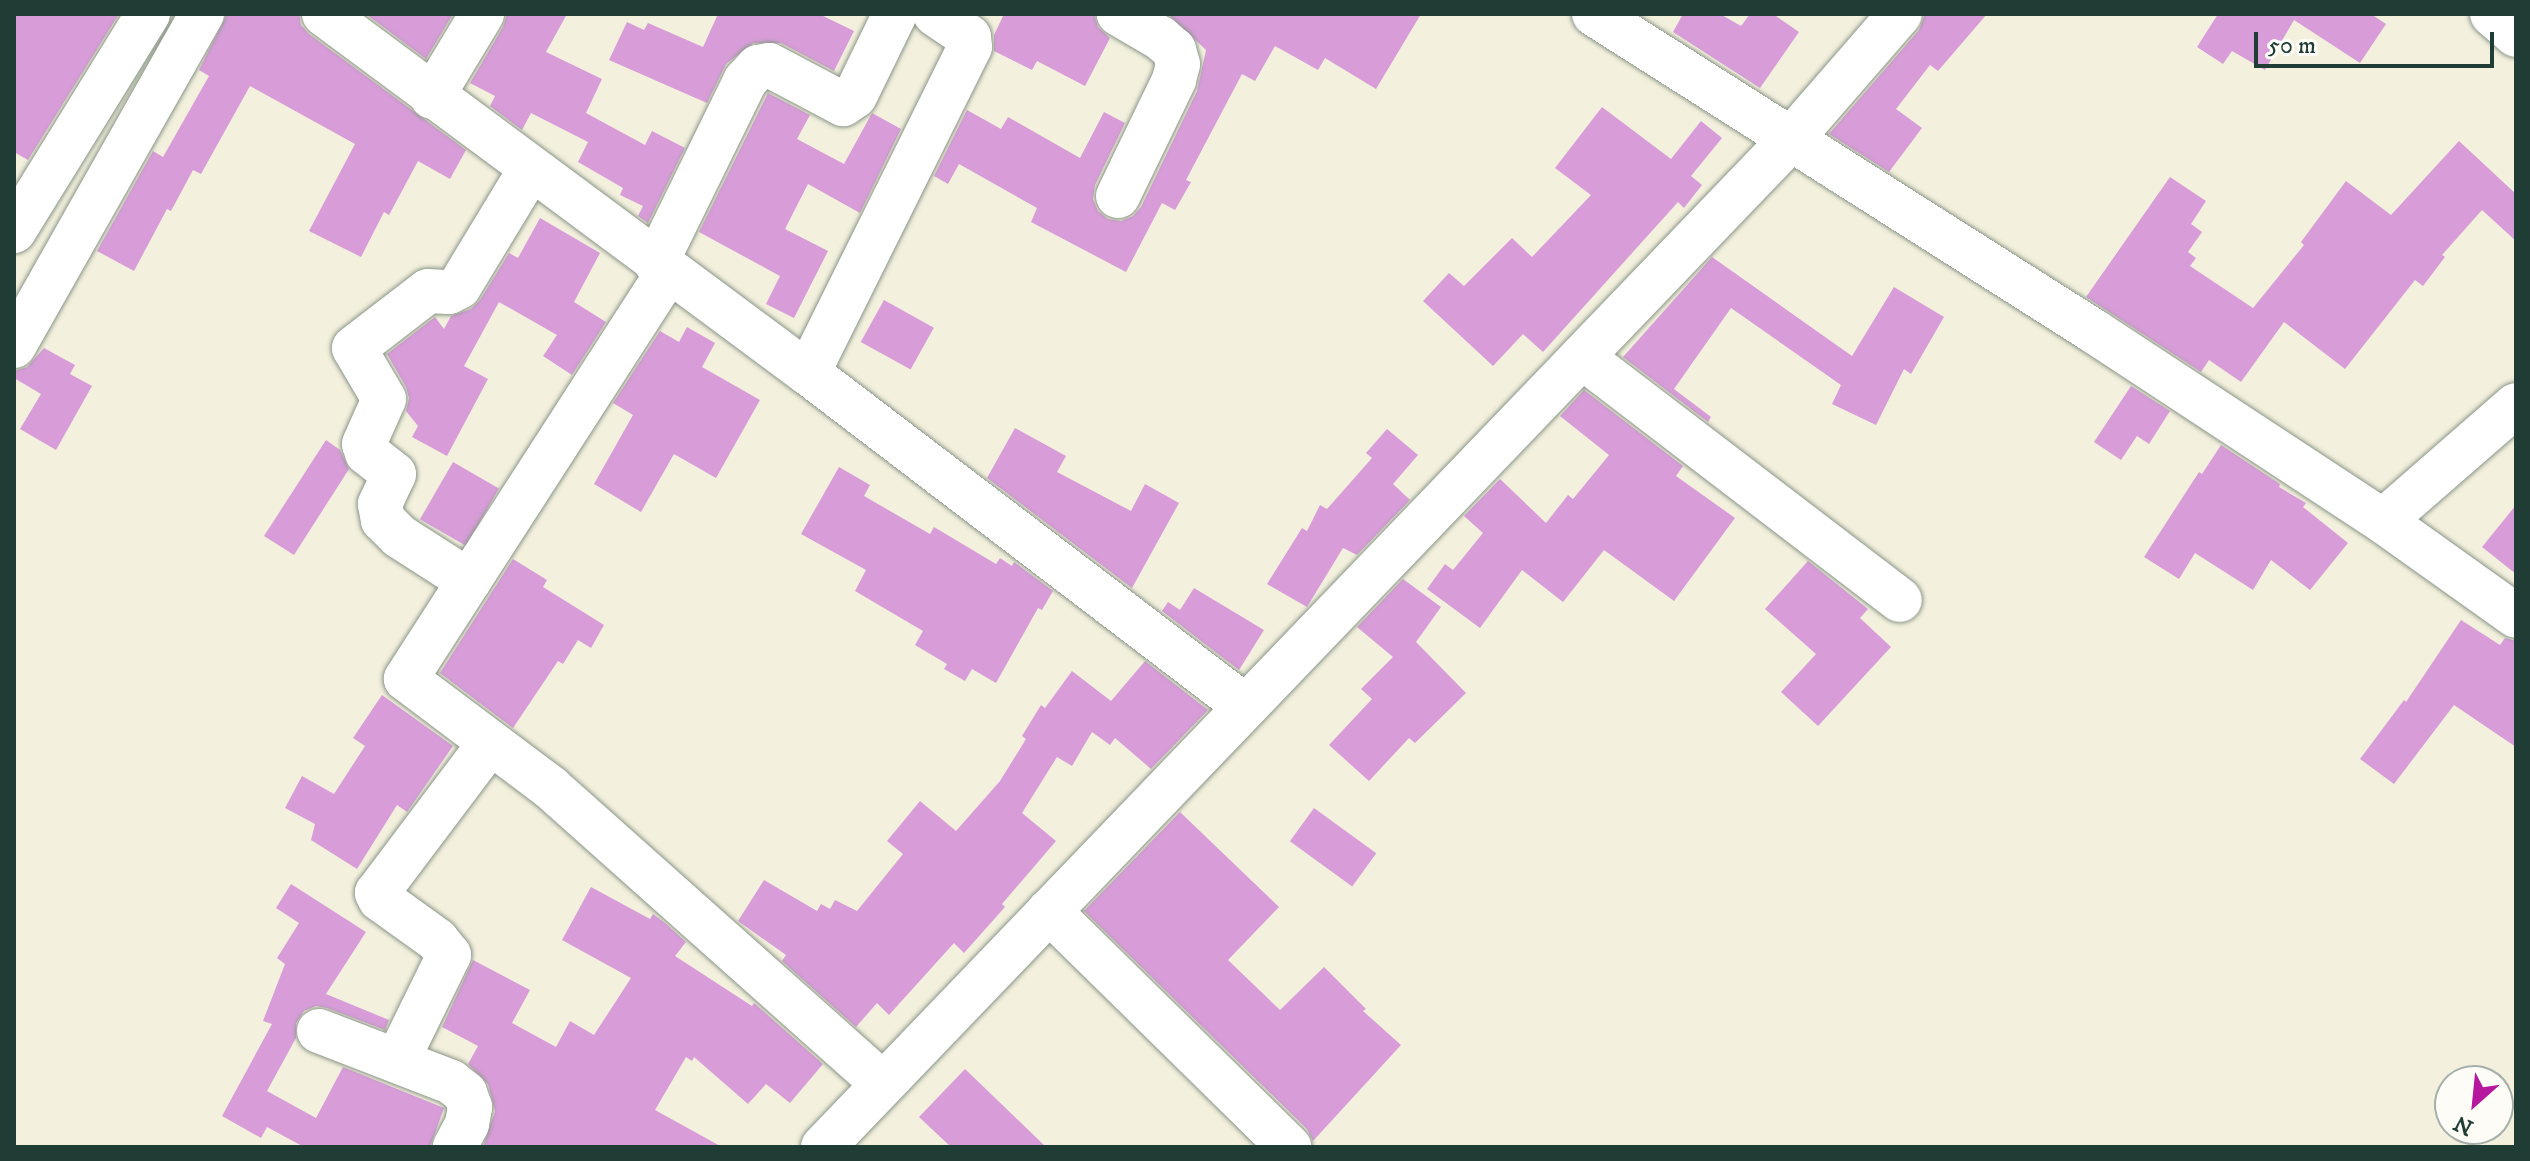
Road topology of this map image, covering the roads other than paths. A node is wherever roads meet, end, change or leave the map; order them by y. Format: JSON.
{"nodes":[{"id":1,"x":148,"y":14,"type":"edge"},
{"id":2,"x":202,"y":14,"type":"edge"},
{"id":3,"x":324,"y":14,"type":"edge"},
{"id":4,"x":482,"y":14,"type":"edge"},
{"id":5,"x":895,"y":14,"type":"edge"},
{"id":6,"x":935,"y":14,"type":"edge"},
{"id":7,"x":1119,"y":14,"type":"edge"},
{"id":8,"x":1594,"y":14,"type":"edge"},
{"id":9,"x":1900,"y":14,"type":"edge"},
{"id":10,"x":2492,"y":14,"type":"edge"},
{"id":11,"x":2516,"y":35,"type":"edge"},
{"id":12,"x":432,"y":97,"type":"junction"},
{"id":13,"x":1793,"y":137,"type":"junction"},
{"id":14,"x":531,"y":168,"type":"junction"},
{"id":15,"x":1118,"y":196,"type":"dead end"},
{"id":16,"x":14,"y":231,"type":"edge"},
{"id":17,"x":662,"y":267,"type":"junction"},
{"id":18,"x":14,"y":346,"type":"edge"},
{"id":19,"x":1582,"y":357,"type":"junction"},
{"id":20,"x":808,"y":373,"type":"junction"},
{"id":21,"x":2516,"y":405,"type":"edge"},
{"id":22,"x":2383,"y":521,"type":"junction"},
{"id":23,"x":469,"y":581,"type":"junction"},
{"id":24,"x":1900,"y":600,"type":"dead end"},
{"id":25,"x":2516,"y":616,"type":"edge"},
{"id":26,"x":1245,"y":706,"type":"junction"},
{"id":27,"x":490,"y":743,"type":"junction"},
{"id":28,"x":1049,"y":911,"type":"junction"},
{"id":29,"x":319,"y":1031,"type":"dead end"},
{"id":30,"x":398,"y":1059,"type":"junction"},
{"id":31,"x":882,"y":1083,"type":"junction"},
{"id":32,"x":455,"y":1147,"type":"edge"},
{"id":33,"x":823,"y":1147,"type":"edge"},
{"id":34,"x":1289,"y":1147,"type":"edge"}],
"edges":[{"from":1,"to":16,"type":"street"},
{"from":2,"to":18,"type":"street"},
{"from":3,"to":12,"type":"street"},
{"from":4,"to":12,"type":"street"},
{"from":5,"to":17,"type":"street"},
{"from":6,"to":20,"type":"street"},
{"from":7,"to":15,"type":"street"},
{"from":8,"to":13,"type":"street"},
{"from":9,"to":13,"type":"street"},
{"from":10,"to":11,"type":"street"},
{"from":12,"to":14,"type":"street"},
{"from":13,"to":19,"type":"street"},
{"from":13,"to":22,"type":"street"},
{"from":14,"to":17,"type":"street"},
{"from":14,"to":23,"type":"street"},
{"from":17,"to":20,"type":"street"},
{"from":17,"to":23,"type":"street"},
{"from":19,"to":24,"type":"street"},
{"from":19,"to":26,"type":"street"},
{"from":20,"to":26,"type":"street"},
{"from":21,"to":22,"type":"street"},
{"from":22,"to":25,"type":"street"},
{"from":23,"to":27,"type":"street"},
{"from":26,"to":28,"type":"street"},
{"from":27,"to":30,"type":"street"},
{"from":27,"to":31,"type":"street"},
{"from":28,"to":31,"type":"street"},
{"from":28,"to":34,"type":"street"},
{"from":29,"to":30,"type":"street"},
{"from":30,"to":32,"type":"street"},
{"from":31,"to":33,"type":"street"}]}
